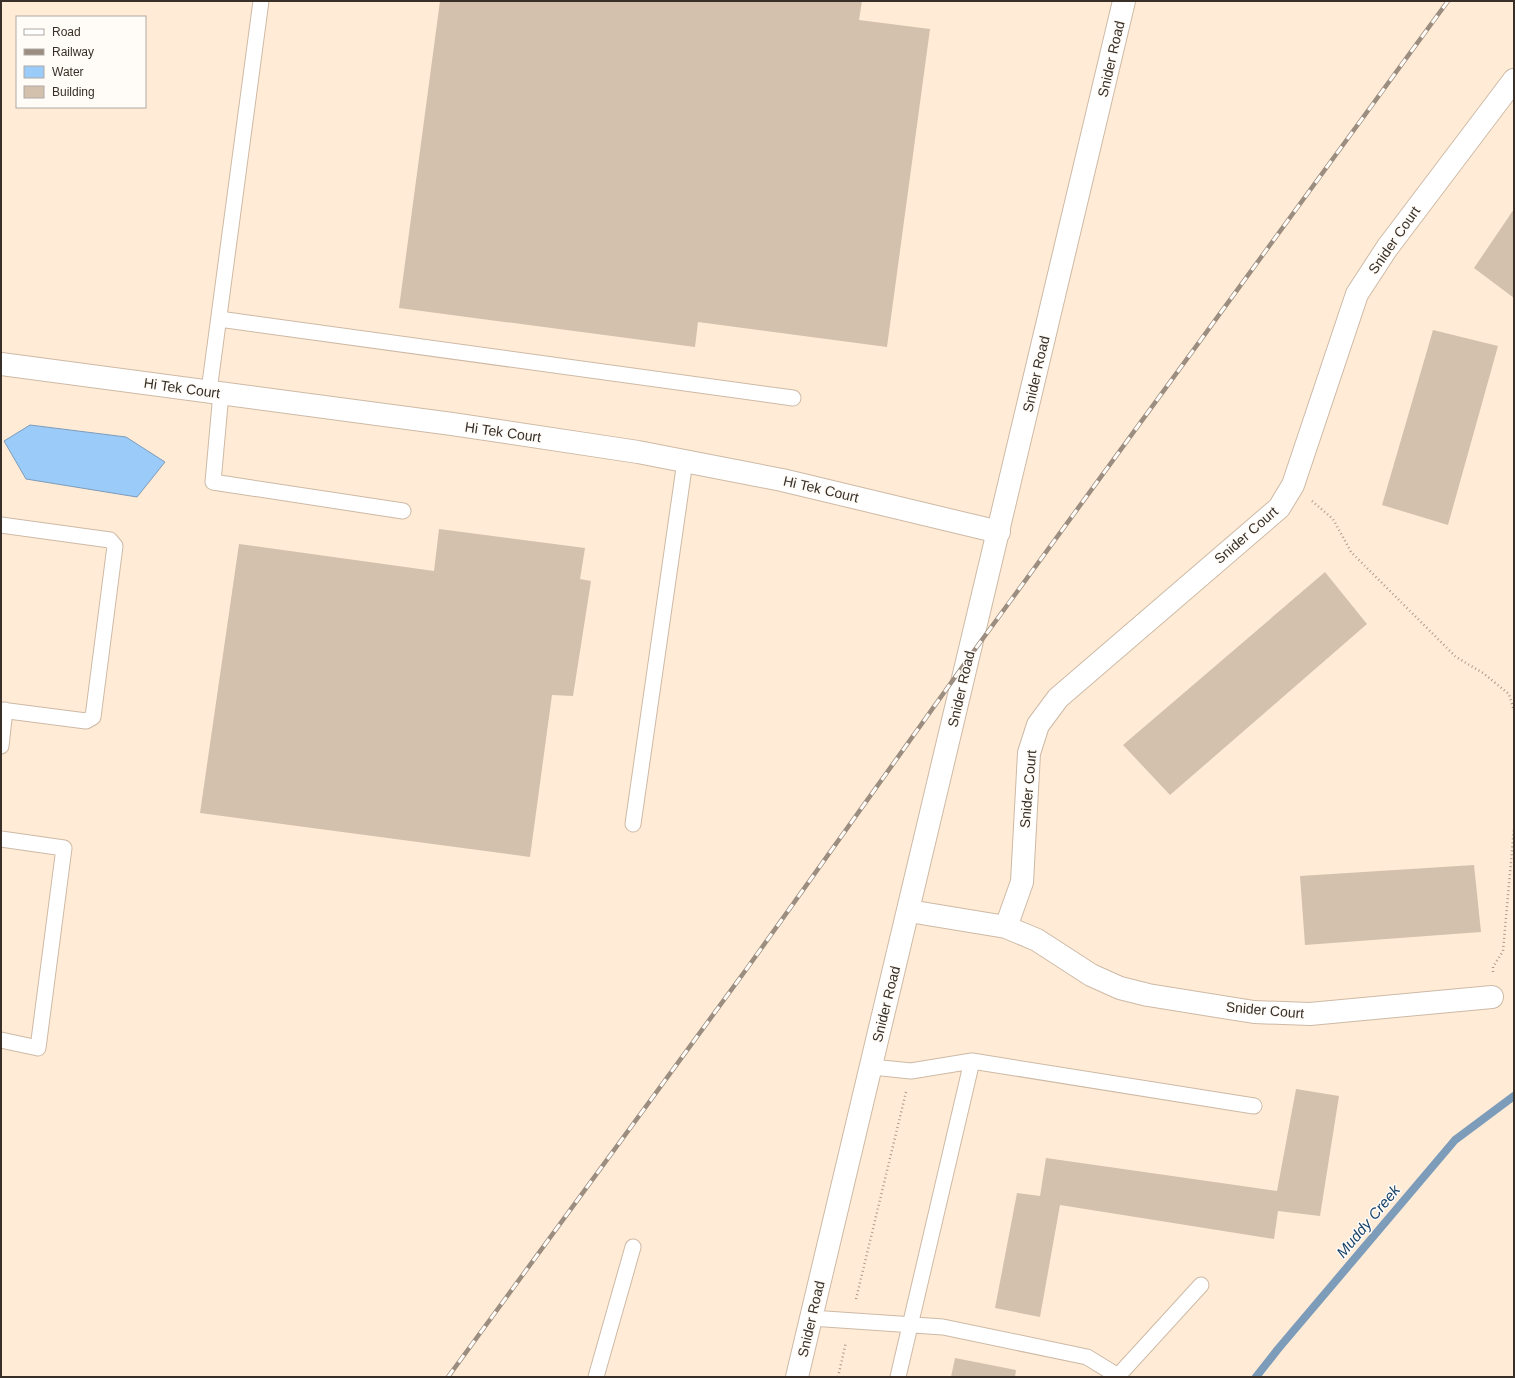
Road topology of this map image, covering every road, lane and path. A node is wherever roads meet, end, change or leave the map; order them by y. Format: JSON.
{"nodes":[{"id":1,"x":261,"y":1,"type":"edge"},
{"id":2,"x":1124,"y":1,"type":"edge"},
{"id":3,"x":1514,"y":80,"type":"edge"},
{"id":4,"x":219,"y":319,"type":"junction"},
{"id":5,"x":1,"y":364,"type":"edge"},
{"id":6,"x":215,"y":392,"type":"junction"},
{"id":7,"x":793,"y":398,"type":"dead end"},
{"id":8,"x":685,"y":461,"type":"junction"},
{"id":9,"x":1293,"y":486,"type":"junction"},
{"id":10,"x":403,"y":511,"type":"dead end"},
{"id":11,"x":1,"y":525,"type":"edge"},
{"id":12,"x":999,"y":532,"type":"junction"},
{"id":13,"x":3,"y":710,"type":"edge"},
{"id":14,"x":1514,"y":711,"type":"edge"},
{"id":15,"x":1,"y":746,"type":"edge"},
{"id":16,"x":633,"y":824,"type":"dead end"},
{"id":17,"x":1514,"y":828,"type":"edge"},
{"id":18,"x":1,"y":839,"type":"edge"},
{"id":19,"x":909,"y":911,"type":"junction"},
{"id":20,"x":1006,"y":927,"type":"junction"},
{"id":21,"x":1492,"y":997,"type":"joint"},
{"id":22,"x":1,"y":1040,"type":"edge"},
{"id":23,"x":972,"y":1061,"type":"junction"},
{"id":24,"x":872,"y":1066,"type":"junction"},
{"id":25,"x":911,"y":1071,"type":"junction"},
{"id":26,"x":1254,"y":1106,"type":"dead end"},
{"id":27,"x":632,"y":1247,"type":"dead end"},
{"id":28,"x":1201,"y":1285,"type":"dead end"},
{"id":29,"x":811,"y":1318,"type":"junction"},
{"id":30,"x":851,"y":1322,"type":"junction"},
{"id":31,"x":910,"y":1325,"type":"junction"},
{"id":32,"x":1118,"y":1376,"type":"edge"},
{"id":33,"x":596,"y":1377,"type":"edge"},
{"id":34,"x":797,"y":1377,"type":"edge"},
{"id":35,"x":838,"y":1377,"type":"edge"},
{"id":36,"x":898,"y":1377,"type":"edge"}],
"edges":[{"from":1,"to":4,"type":"lane"},
{"from":2,"to":12,"type":"street","name":"Snider Road"},
{"from":3,"to":9,"type":"street","name":"Snider Court"},
{"from":4,"to":6,"type":"lane"},
{"from":4,"to":7,"type":"lane"},
{"from":5,"to":6,"type":"street","name":"Hi Tek Court"},
{"from":6,"to":8,"type":"street","name":"Hi Tek Court"},
{"from":6,"to":10,"type":"lane"},
{"from":8,"to":12,"type":"street","name":"Hi Tek Court"},
{"from":8,"to":16,"type":"lane"},
{"from":9,"to":14,"type":"path"},
{"from":9,"to":20,"type":"street","name":"Snider Court"},
{"from":11,"to":13,"type":"lane"},
{"from":12,"to":19,"type":"street","name":"Snider Road"},
{"from":13,"to":15,"type":"lane"},
{"from":17,"to":21,"type":"path"},
{"from":18,"to":22,"type":"lane"},
{"from":19,"to":20,"type":"street","name":"Snider Court"},
{"from":19,"to":24,"type":"street","name":"Snider Road"},
{"from":20,"to":21,"type":"street","name":"Snider Court"},
{"from":23,"to":25,"type":"lane"},
{"from":23,"to":26,"type":"lane"},
{"from":23,"to":31,"type":"lane"},
{"from":24,"to":25,"type":"lane"},
{"from":24,"to":29,"type":"street","name":"Snider Road"},
{"from":25,"to":30,"type":"path"},
{"from":27,"to":33,"type":"lane"},
{"from":28,"to":32,"type":"lane"},
{"from":29,"to":30,"type":"lane"},
{"from":29,"to":34,"type":"street","name":"Snider Road"},
{"from":30,"to":31,"type":"lane"},
{"from":30,"to":35,"type":"path"},
{"from":31,"to":32,"type":"lane"},
{"from":31,"to":36,"type":"lane"}]}
